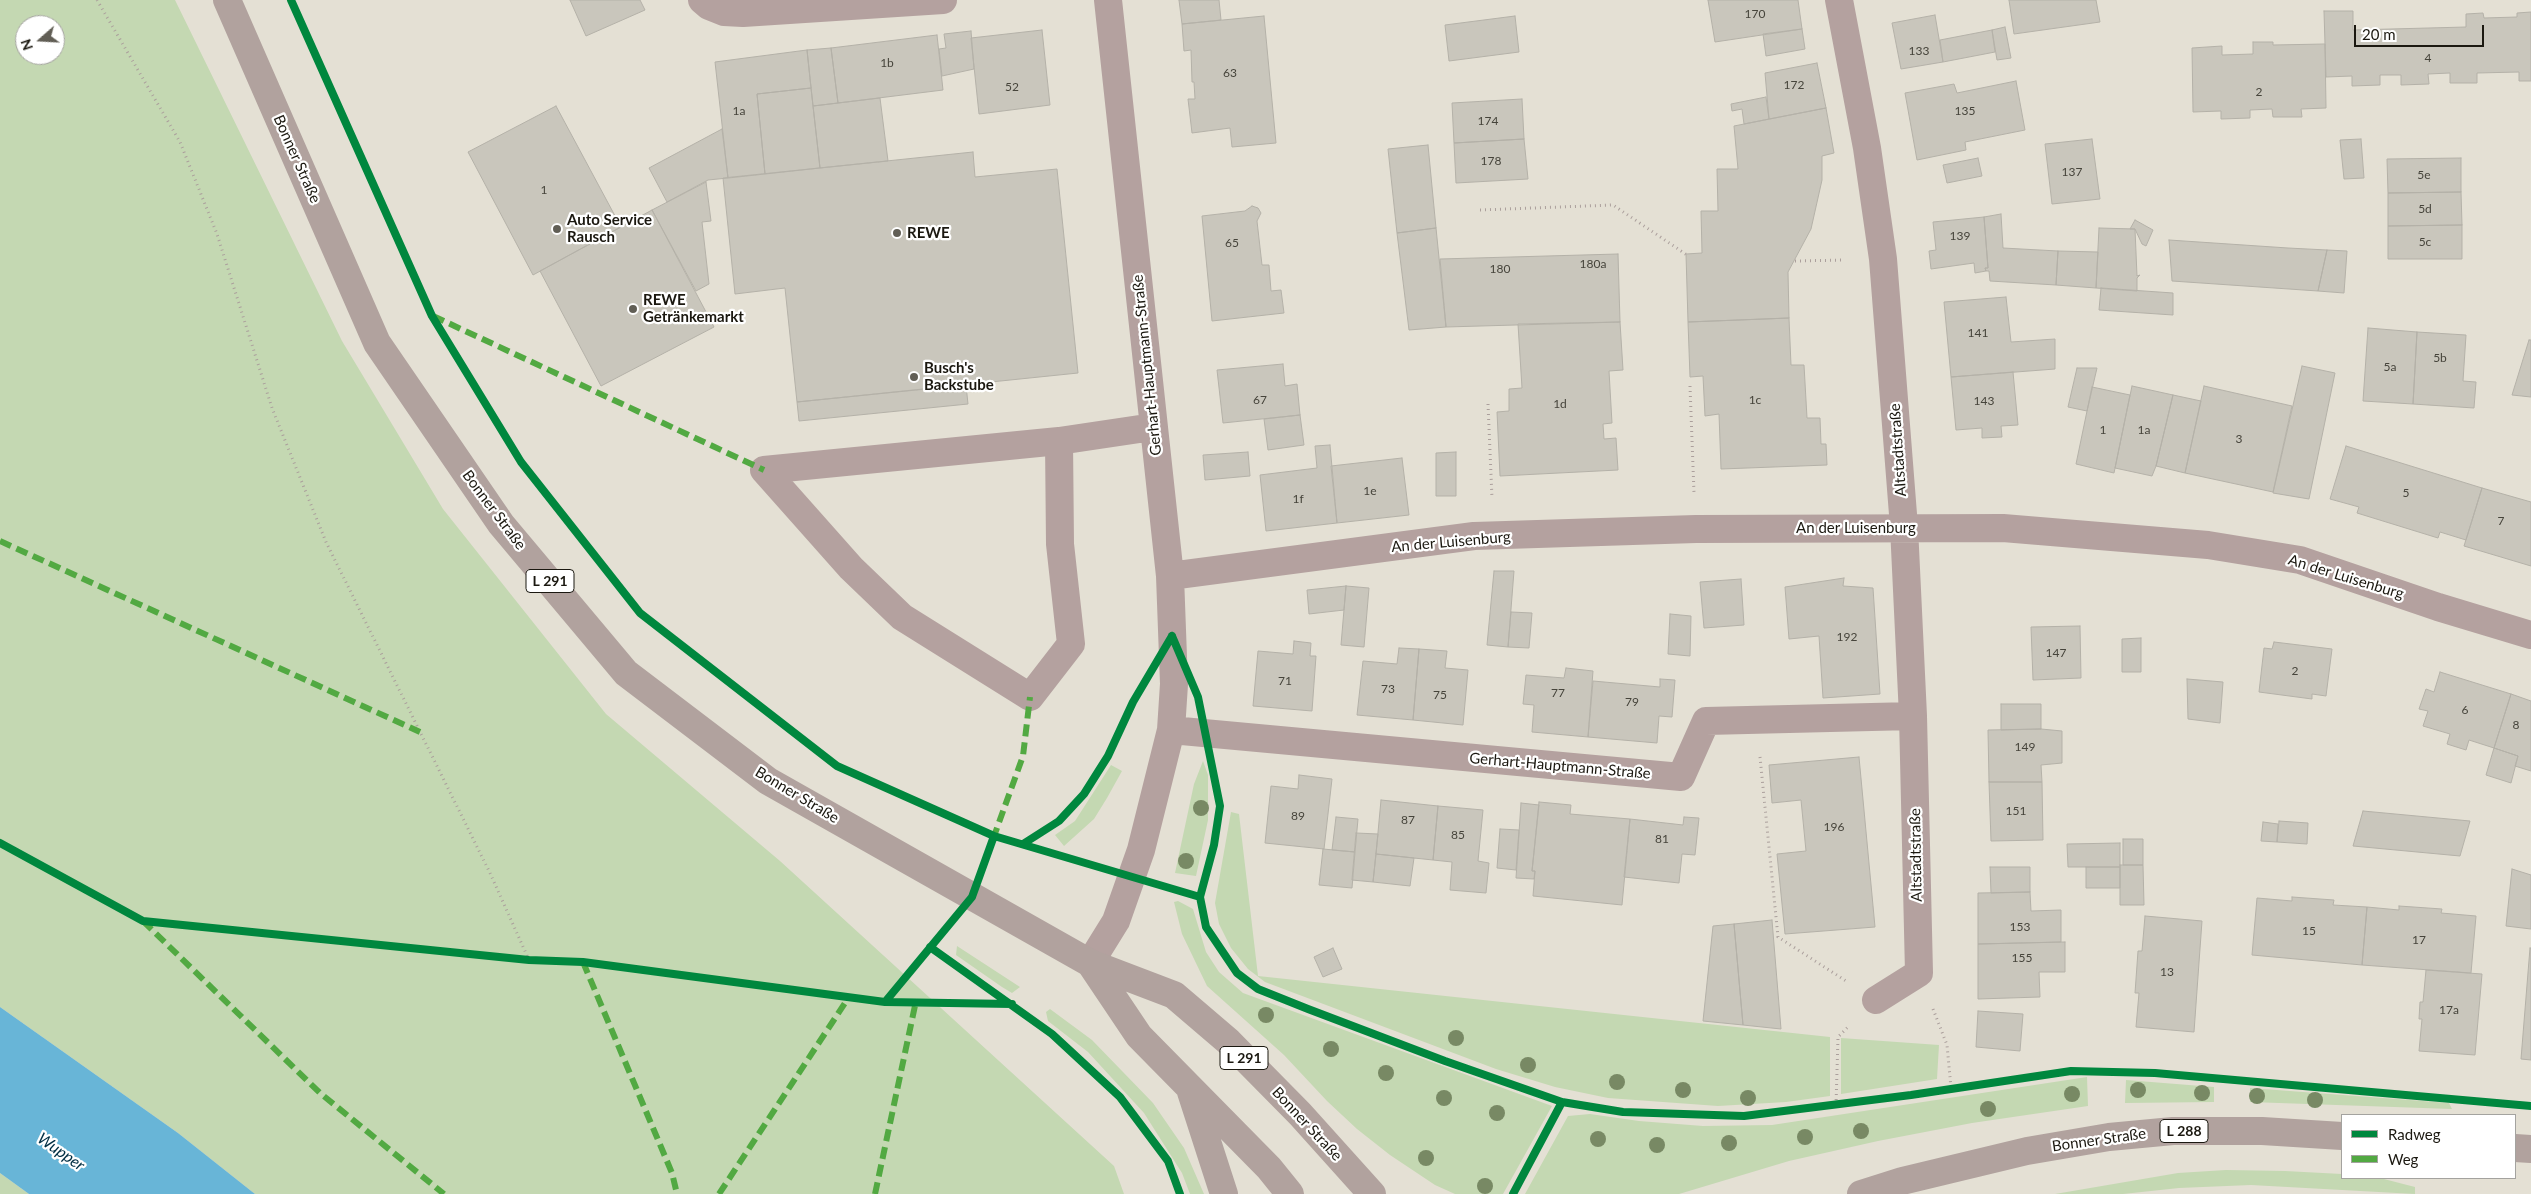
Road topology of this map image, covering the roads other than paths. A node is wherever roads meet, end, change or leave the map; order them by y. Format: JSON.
{"nodes":[{"id":1,"x":228,"y":0,"type":"edge"},
{"id":2,"x":702,"y":0,"type":"edge"},
{"id":3,"x":943,"y":0,"type":"edge"},
{"id":4,"x":1108,"y":0,"type":"edge"},
{"id":5,"x":1839,"y":0,"type":"edge"},
{"id":6,"x":1153,"y":428,"type":"junction"},
{"id":7,"x":1059,"y":441,"type":"junction"},
{"id":8,"x":1904,"y":528,"type":"junction"},
{"id":9,"x":1170,"y":576,"type":"junction"},
{"id":10,"x":2531,"y":634,"type":"edge"},
{"id":11,"x":1913,"y":716,"type":"junction"},
{"id":12,"x":1171,"y":730,"type":"junction"},
{"id":13,"x":1090,"y":963,"type":"junction"},
{"id":14,"x":1876,"y":1000,"type":"road end"},
{"id":15,"x":1189,"y":1086,"type":"junction"},
{"id":16,"x":2341,"y":1136,"type":"edge"},
{"id":17,"x":2516,"y":1148,"type":"edge"},
{"id":18,"x":2531,"y":1149,"type":"edge"},
{"id":19,"x":1902,"y":1188,"type":"edge"},
{"id":20,"x":1373,"y":1193,"type":"edge"},
{"id":21,"x":1224,"y":1194,"type":"edge"},
{"id":22,"x":1290,"y":1194,"type":"edge"},
{"id":23,"x":1861,"y":1194,"type":"edge"}],
"edges":[{"from":1,"to":13,"type":"main road","name":"Bonner Straße","number":"L 291"},
{"from":2,"to":3,"type":"street"},
{"from":4,"to":6,"type":"street","name":"Gerhart-Hauptmann-Straße"},
{"from":5,"to":8,"type":"street","name":"Altstadtstraße"},
{"from":6,"to":7,"type":"street"},
{"from":6,"to":9,"type":"street","name":"Gerhart-Hauptmann-Straße"},
{"from":7,"to":7,"type":"street"},
{"from":8,"to":9,"type":"street","name":"An der Luisenburg"},
{"from":8,"to":10,"type":"street","name":"An der Luisenburg"},
{"from":8,"to":11,"type":"street","name":"Altstadtstraße"},
{"from":9,"to":12,"type":"street","name":"Gerhart-Hauptmann-Straße"},
{"from":11,"to":12,"type":"street","name":"Gerhart-Hauptmann-Straße"},
{"from":11,"to":14,"type":"street","name":"Altstadtstraße"},
{"from":12,"to":13,"type":"street","name":"Gerhart-Hauptmann-Straße"},
{"from":13,"to":15,"type":"main road","name":"Bonner Straße","number":"L 291"},
{"from":13,"to":20,"type":"main road","name":"Bonner Straße","number":"L 291"},
{"from":15,"to":21,"type":"main road"},
{"from":15,"to":22,"type":"main road","name":"Bonner Straße","number":"L 291"},
{"from":16,"to":19,"type":"main road","name":"Bonner Straße","number":"L 288"},
{"from":17,"to":18,"type":"main road"},
{"from":19,"to":23,"type":"main road","name":"Bonner Straße","number":"L 288"}]}
